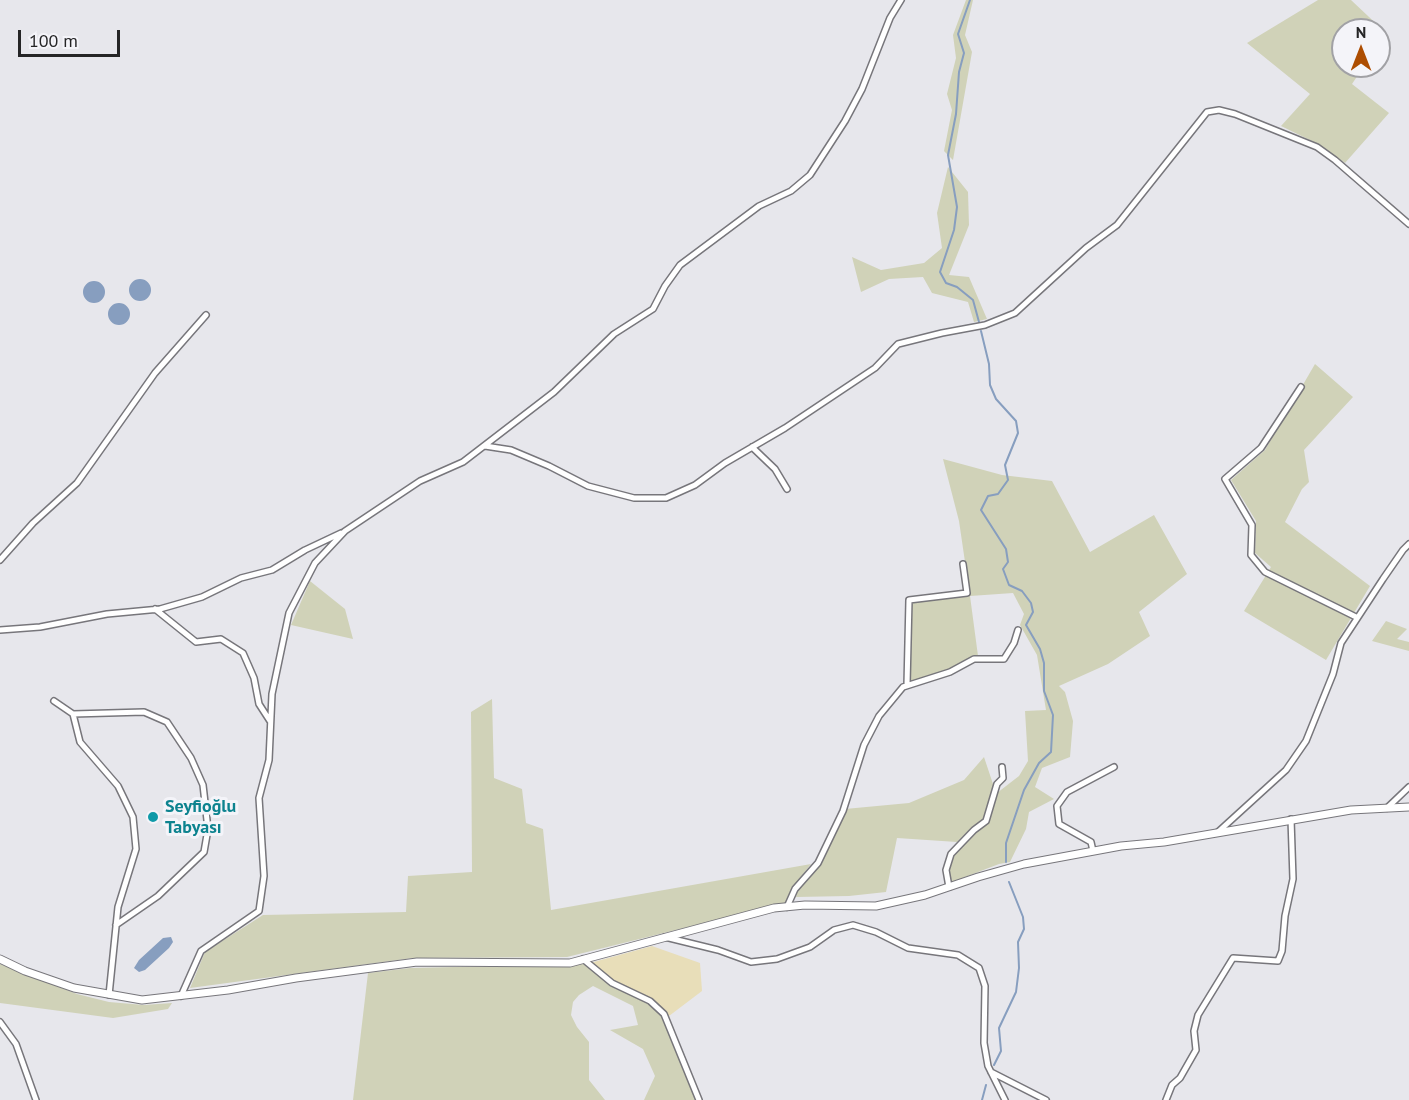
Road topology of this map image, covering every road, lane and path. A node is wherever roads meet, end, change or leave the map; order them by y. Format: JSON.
{"nodes":[{"id":1,"x":901,"y":0,"type":"edge"},
{"id":2,"x":1409,"y":224,"type":"edge"},
{"id":3,"x":206,"y":315,"type":"dead end"},
{"id":4,"x":1301,"y":387,"type":"dead end"},
{"id":5,"x":485,"y":446,"type":"junction"},
{"id":6,"x":752,"y":447,"type":"junction"},
{"id":7,"x":787,"y":489,"type":"dead end"},
{"id":8,"x":345,"y":531,"type":"junction"},
{"id":9,"x":1409,"y":544,"type":"edge"},
{"id":10,"x":0,"y":560,"type":"edge"},
{"id":11,"x":963,"y":564,"type":"dead end"},
{"id":12,"x":155,"y":609,"type":"junction"},
{"id":13,"x":1356,"y":618,"type":"junction"},
{"id":14,"x":0,"y":630,"type":"edge"},
{"id":15,"x":1018,"y":630,"type":"dead end"},
{"id":16,"x":907,"y":686,"type":"junction"},
{"id":17,"x":54,"y":700,"type":"dead end"},
{"id":18,"x":73,"y":714,"type":"junction"},
{"id":19,"x":270,"y":721,"type":"junction"},
{"id":20,"x":1002,"y":767,"type":"dead end"},
{"id":21,"x":1114,"y":767,"type":"dead end"},
{"id":22,"x":1409,"y":787,"type":"edge"},
{"id":23,"x":1409,"y":807,"type":"edge"},
{"id":24,"x":1387,"y":808,"type":"junction"},
{"id":25,"x":1291,"y":819,"type":"junction"},
{"id":26,"x":1218,"y":832,"type":"junction"},
{"id":27,"x":1093,"y":851,"type":"junction"},
{"id":28,"x":949,"y":887,"type":"junction"},
{"id":29,"x":787,"y":906,"type":"junction"},
{"id":30,"x":116,"y":925,"type":"junction"},
{"id":31,"x":663,"y":937,"type":"junction"},
{"id":32,"x":0,"y":959,"type":"edge"},
{"id":33,"x":583,"y":959,"type":"junction"},
{"id":34,"x":109,"y":995,"type":"junction"},
{"id":35,"x":181,"y":996,"type":"junction"},
{"id":36,"x":0,"y":1022,"type":"edge"},
{"id":37,"x":991,"y":1072,"type":"junction"},
{"id":38,"x":36,"y":1100,"type":"edge"},
{"id":39,"x":699,"y":1100,"type":"edge"},
{"id":40,"x":1005,"y":1100,"type":"edge"},
{"id":41,"x":1046,"y":1100,"type":"edge"},
{"id":42,"x":1166,"y":1100,"type":"edge"}],
"edges":[{"from":1,"to":5,"type":"street"},
{"from":2,"to":6,"type":"street"},
{"from":3,"to":10,"type":"street"},
{"from":4,"to":13,"type":"street"},
{"from":5,"to":6,"type":"street"},
{"from":5,"to":8,"type":"street"},
{"from":6,"to":7,"type":"street"},
{"from":8,"to":12,"type":"street"},
{"from":8,"to":19,"type":"street"},
{"from":9,"to":13,"type":"street"},
{"from":11,"to":16,"type":"street"},
{"from":12,"to":14,"type":"street"},
{"from":12,"to":19,"type":"street"},
{"from":13,"to":26,"type":"street"},
{"from":15,"to":16,"type":"street"},
{"from":16,"to":29,"type":"street"},
{"from":17,"to":18,"type":"street"},
{"from":18,"to":30,"type":"street"},
{"from":18,"to":30,"type":"street"},
{"from":19,"to":35,"type":"street"},
{"from":20,"to":28,"type":"street"},
{"from":21,"to":27,"type":"street"},
{"from":22,"to":24,"type":"street"},
{"from":23,"to":24,"type":"street"},
{"from":24,"to":25,"type":"street"},
{"from":25,"to":26,"type":"street"},
{"from":25,"to":42,"type":"street"},
{"from":26,"to":27,"type":"street"},
{"from":27,"to":28,"type":"street"},
{"from":28,"to":29,"type":"street"},
{"from":29,"to":31,"type":"street"},
{"from":30,"to":34,"type":"street"},
{"from":31,"to":33,"type":"street"},
{"from":31,"to":37,"type":"street"},
{"from":32,"to":34,"type":"street"},
{"from":33,"to":35,"type":"street"},
{"from":33,"to":39,"type":"street"},
{"from":34,"to":35,"type":"street"},
{"from":36,"to":38,"type":"street"},
{"from":37,"to":40,"type":"street"},
{"from":37,"to":41,"type":"street"}]}
